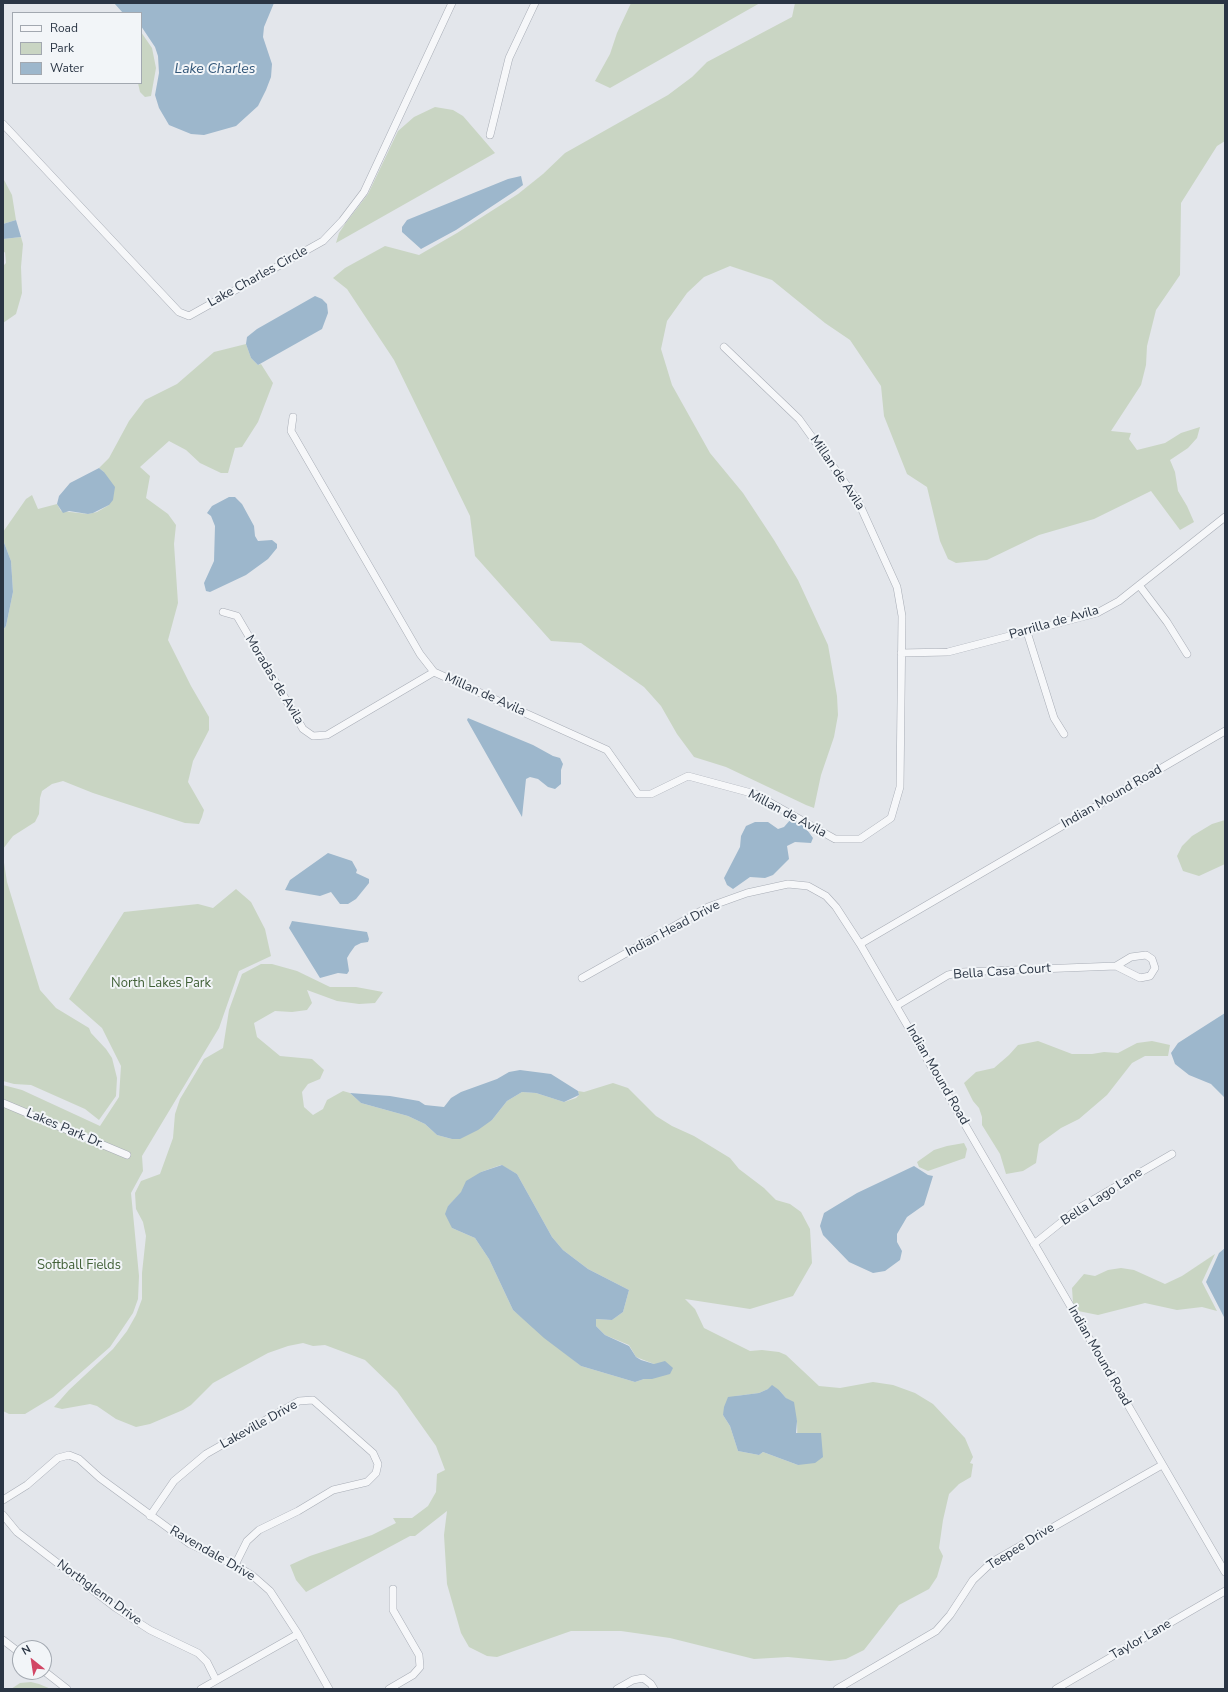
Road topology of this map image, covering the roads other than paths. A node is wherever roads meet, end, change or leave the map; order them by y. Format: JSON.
{"nodes":[{"id":1,"x":452,"y":3,"type":"edge"},
{"id":2,"x":535,"y":3,"type":"edge"},
{"id":3,"x":3,"y":124,"type":"edge"},
{"id":4,"x":490,"y":135,"type":"dead end"},
{"id":5,"x":724,"y":347,"type":"dead end"},
{"id":6,"x":293,"y":417,"type":"dead end"},
{"id":7,"x":1225,"y":517,"type":"edge"},
{"id":8,"x":1139,"y":585,"type":"junction"},
{"id":9,"x":223,"y":612,"type":"dead end"},
{"id":10,"x":1027,"y":632,"type":"junction"},
{"id":11,"x":901,"y":653,"type":"junction"},
{"id":12,"x":1187,"y":654,"type":"dead end"},
{"id":13,"x":434,"y":672,"type":"junction"},
{"id":14,"x":1225,"y":731,"type":"edge"},
{"id":15,"x":1064,"y":734,"type":"dead end"},
{"id":16,"x":860,"y":944,"type":"junction"},
{"id":17,"x":1116,"y":966,"type":"junction"},
{"id":18,"x":582,"y":978,"type":"dead end"},
{"id":19,"x":896,"y":1006,"type":"junction"},
{"id":20,"x":3,"y":1103,"type":"edge"},
{"id":21,"x":1172,"y":1154,"type":"dead end"},
{"id":22,"x":127,"y":1155,"type":"dead end"},
{"id":23,"x":1034,"y":1244,"type":"junction"},
{"id":24,"x":1162,"y":1464,"type":"junction"},
{"id":25,"x":3,"y":1500,"type":"edge"},
{"id":26,"x":3,"y":1515,"type":"edge"},
{"id":27,"x":150,"y":1516,"type":"junction"},
{"id":28,"x":235,"y":1565,"type":"junction"},
{"id":29,"x":1225,"y":1572,"type":"edge"},
{"id":30,"x":393,"y":1589,"type":"dead end"},
{"id":31,"x":1225,"y":1591,"type":"edge"},
{"id":32,"x":298,"y":1634,"type":"junction"},
{"id":33,"x":3,"y":1640,"type":"edge"},
{"id":34,"x":12,"y":1647,"type":"edge"},
{"id":35,"x":52,"y":1677,"type":"edge"},
{"id":36,"x":216,"y":1680,"type":"junction"},
{"id":37,"x":67,"y":1689,"type":"edge"},
{"id":38,"x":201,"y":1689,"type":"edge"},
{"id":39,"x":329,"y":1689,"type":"edge"},
{"id":40,"x":389,"y":1689,"type":"edge"},
{"id":41,"x":617,"y":1689,"type":"edge"},
{"id":42,"x":654,"y":1689,"type":"edge"},
{"id":43,"x":838,"y":1689,"type":"edge"},
{"id":44,"x":1056,"y":1689,"type":"edge"}],
"edges":[{"from":1,"to":3,"type":"street","name":"Lake Charles Circle"},
{"from":2,"to":4,"type":"street"},
{"from":5,"to":11,"type":"street","name":"Millan de Avila"},
{"from":6,"to":13,"type":"street","name":"Millan de Avila"},
{"from":7,"to":8,"type":"street","name":"Parrilla de Avila"},
{"from":8,"to":10,"type":"street","name":"Parrilla de Avila"},
{"from":8,"to":12,"type":"street"},
{"from":9,"to":13,"type":"street","name":"Moradas de Avila"},
{"from":10,"to":11,"type":"street","name":"Parrilla de Avila"},
{"from":10,"to":15,"type":"street"},
{"from":11,"to":13,"type":"street","name":"Millan de Avila"},
{"from":14,"to":16,"type":"street","name":"Indian Mound Road"},
{"from":16,"to":18,"type":"street","name":"Indian Head Drive"},
{"from":16,"to":19,"type":"street","name":"Indian Mound Road"},
{"from":17,"to":17,"type":"street","name":"Bella Casa Court"},
{"from":17,"to":19,"type":"street","name":"Bella Casa Court"},
{"from":19,"to":23,"type":"street","name":"Indian Mound Road"},
{"from":20,"to":22,"type":"street","name":"Lakes Park Dr."},
{"from":21,"to":23,"type":"street","name":"Bella Lago Lane"},
{"from":23,"to":24,"type":"street","name":"Indian Mound Road"},
{"from":24,"to":29,"type":"street","name":"Indian Mound Road"},
{"from":24,"to":43,"type":"street","name":"Teepee Drive"},
{"from":25,"to":27,"type":"street","name":"Ravendale Drive"},
{"from":26,"to":36,"type":"street","name":"Northglenn Drive"},
{"from":27,"to":28,"type":"street","name":"Ravendale Drive"},
{"from":27,"to":28,"type":"street","name":"Lakeville Drive"},
{"from":28,"to":32,"type":"street","name":"Ravendale Drive"},
{"from":30,"to":40,"type":"street"},
{"from":31,"to":44,"type":"street","name":"Taylor Lane"},
{"from":32,"to":36,"type":"street"},
{"from":32,"to":39,"type":"street","name":"Ravendale Drive"},
{"from":33,"to":34,"type":"street"},
{"from":35,"to":37,"type":"street"},
{"from":36,"to":38,"type":"street"},
{"from":41,"to":42,"type":"street"}]}
